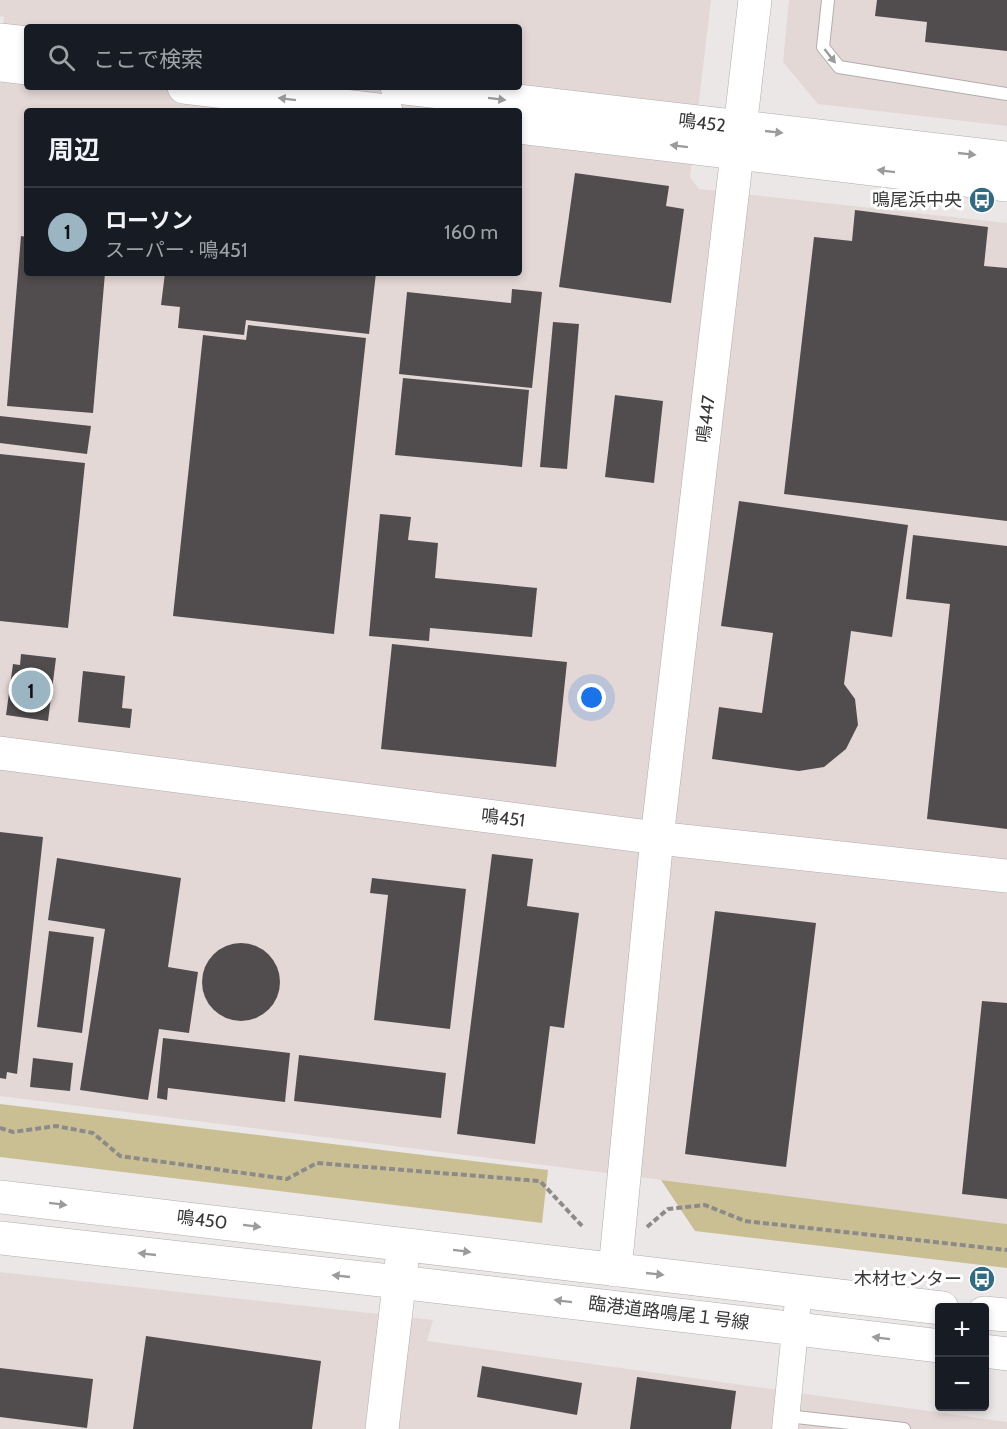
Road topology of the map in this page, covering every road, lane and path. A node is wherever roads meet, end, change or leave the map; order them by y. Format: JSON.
{"nodes":[{"id":1,"x":755,"y":0,"type":"edge"},
{"id":2,"x":828,"y":0,"type":"edge"},
{"id":3,"x":0,"y":40,"type":"edge"},
{"id":4,"x":24,"y":43,"type":"edge"},
{"id":5,"x":0,"y":65,"type":"edge"},
{"id":6,"x":24,"y":68,"type":"edge"},
{"id":7,"x":209,"y":90,"type":"edge"},
{"id":8,"x":416,"y":90,"type":"edge"},
{"id":9,"x":1007,"y":94,"type":"edge"},
{"id":10,"x":361,"y":108,"type":"edge"},
{"id":11,"x":522,"y":127,"type":"edge"},
{"id":12,"x":739,"y":140,"type":"junction"},
{"id":13,"x":1007,"y":158,"type":"edge"},
{"id":14,"x":1007,"y":185,"type":"edge"},
{"id":15,"x":0,"y":753,"type":"edge"},
{"id":16,"x":657,"y":838,"type":"junction"},
{"id":17,"x":1007,"y":876,"type":"edge"},
{"id":18,"x":0,"y":1128,"type":"edge"},
{"id":19,"x":0,"y":1197,"type":"edge"},
{"id":20,"x":583,"y":1227,"type":"dead end"},
{"id":21,"x":646,"y":1228,"type":"dead end"},
{"id":22,"x":0,"y":1238,"type":"edge"},
{"id":23,"x":404,"y":1244,"type":"junction"},
{"id":24,"x":1007,"y":1250,"type":"edge"},
{"id":25,"x":615,"y":1270,"type":"junction"},
{"id":26,"x":399,"y":1282,"type":"junction"},
{"id":27,"x":799,"y":1291,"type":"junction"},
{"id":28,"x":935,"y":1307,"type":"edge"},
{"id":29,"x":989,"y":1313,"type":"edge"},
{"id":30,"x":1007,"y":1315,"type":"edge"},
{"id":31,"x":795,"y":1328,"type":"junction"},
{"id":32,"x":935,"y":1346,"type":"edge"},
{"id":33,"x":989,"y":1352,"type":"edge"},
{"id":34,"x":1007,"y":1354,"type":"edge"},
{"id":35,"x":786,"y":1423,"type":"edge"},
{"id":36,"x":382,"y":1429,"type":"edge"},
{"id":37,"x":904,"y":1429,"type":"edge"}],
"edges":[{"from":1,"to":12,"type":"street","name":"鳴447"},
{"from":2,"to":9,"type":"lane","one_way":true},
{"from":3,"to":4,"type":"street"},
{"from":5,"to":6,"type":"street"},
{"from":10,"to":7,"type":"street","one_way":true},
{"from":8,"to":12,"type":"street","name":"鳴452","one_way":true},
{"from":12,"to":11,"type":"street","name":"鳴452","one_way":true},
{"from":12,"to":13,"type":"street","name":"鳴452","one_way":true},
{"from":14,"to":12,"type":"street","name":"鳴452","one_way":true},
{"from":12,"to":16,"type":"street","name":"鳴447"},
{"from":15,"to":16,"type":"street","name":"鳴451"},
{"from":16,"to":17,"type":"street","name":"鳴451"},
{"from":16,"to":25,"type":"street","name":"鳴447"},
{"from":18,"to":20,"type":"path"},
{"from":19,"to":23,"type":"street","name":"鳴450","one_way":true},
{"from":21,"to":24,"type":"path"},
{"from":26,"to":22,"type":"street","one_way":true},
{"from":23,"to":25,"type":"street","name":"臨港道路鳴尾１号線","one_way":true},
{"from":23,"to":26,"type":"street"},
{"from":25,"to":27,"type":"street","name":"臨港道路鳴尾１号線","one_way":true},
{"from":31,"to":26,"type":"street","name":"臨港道路鳴尾１号線","one_way":true},
{"from":26,"to":36,"type":"street"},
{"from":27,"to":28,"type":"street","name":"臨港道路鳴尾１号線"},
{"from":27,"to":31,"type":"street"},
{"from":29,"to":30,"type":"street"},
{"from":32,"to":31,"type":"street","name":"臨港道路鳴尾１号線","one_way":true},
{"from":31,"to":35,"type":"street"},
{"from":33,"to":34,"type":"street"},
{"from":35,"to":37,"type":"lane"}]}
